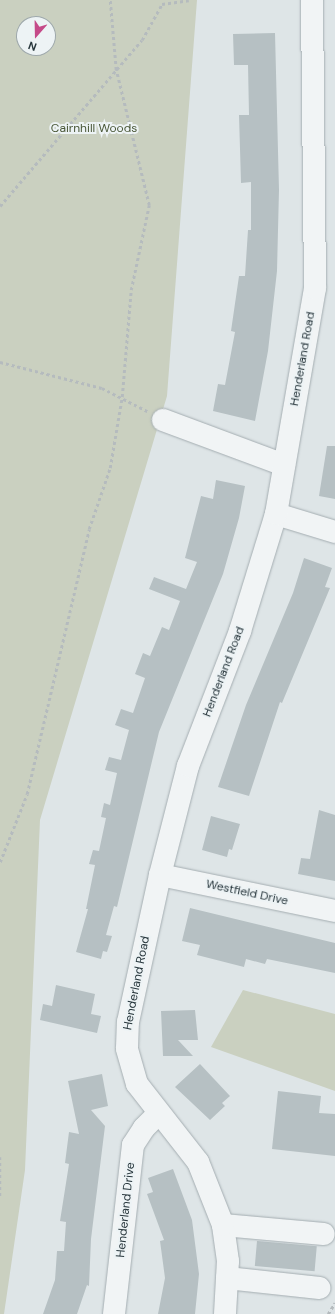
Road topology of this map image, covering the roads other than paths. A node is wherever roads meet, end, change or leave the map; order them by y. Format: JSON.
{"nodes":[{"id":1,"x":312,"y":0,"type":"edge"},
{"id":2,"x":163,"y":420,"type":"road end"},
{"id":3,"x":284,"y":465,"type":"junction"},
{"id":4,"x":276,"y":514,"type":"junction"},
{"id":5,"x":335,"y":532,"type":"edge"},
{"id":6,"x":160,"y":876,"type":"junction"},
{"id":7,"x":335,"y":911,"type":"edge"},
{"id":8,"x":158,"y":1114,"type":"junction"},
{"id":9,"x":223,"y":1226,"type":"junction"},
{"id":10,"x":324,"y":1234,"type":"dead end"},
{"id":11,"x":227,"y":1278,"type":"junction"},
{"id":12,"x":319,"y":1288,"type":"dead end"},
{"id":13,"x":114,"y":1314,"type":"edge"},
{"id":14,"x":225,"y":1314,"type":"edge"}],
"edges":[{"from":1,"to":3,"type":"street","name":"Henderland Road"},
{"from":2,"to":3,"type":"street"},
{"from":3,"to":4,"type":"street","name":"Henderland Road"},
{"from":4,"to":5,"type":"street"},
{"from":4,"to":6,"type":"street","name":"Henderland Road"},
{"from":6,"to":7,"type":"street","name":"Westfield Drive"},
{"from":6,"to":8,"type":"street","name":"Henderland Road"},
{"from":8,"to":9,"type":"street","name":"Henderland Road"},
{"from":8,"to":13,"type":"street","name":"Henderland Drive"},
{"from":9,"to":10,"type":"street"},
{"from":9,"to":11,"type":"street","name":"Henderland Road"},
{"from":11,"to":12,"type":"street"},
{"from":11,"to":14,"type":"street","name":"Henderland Road"}]}
